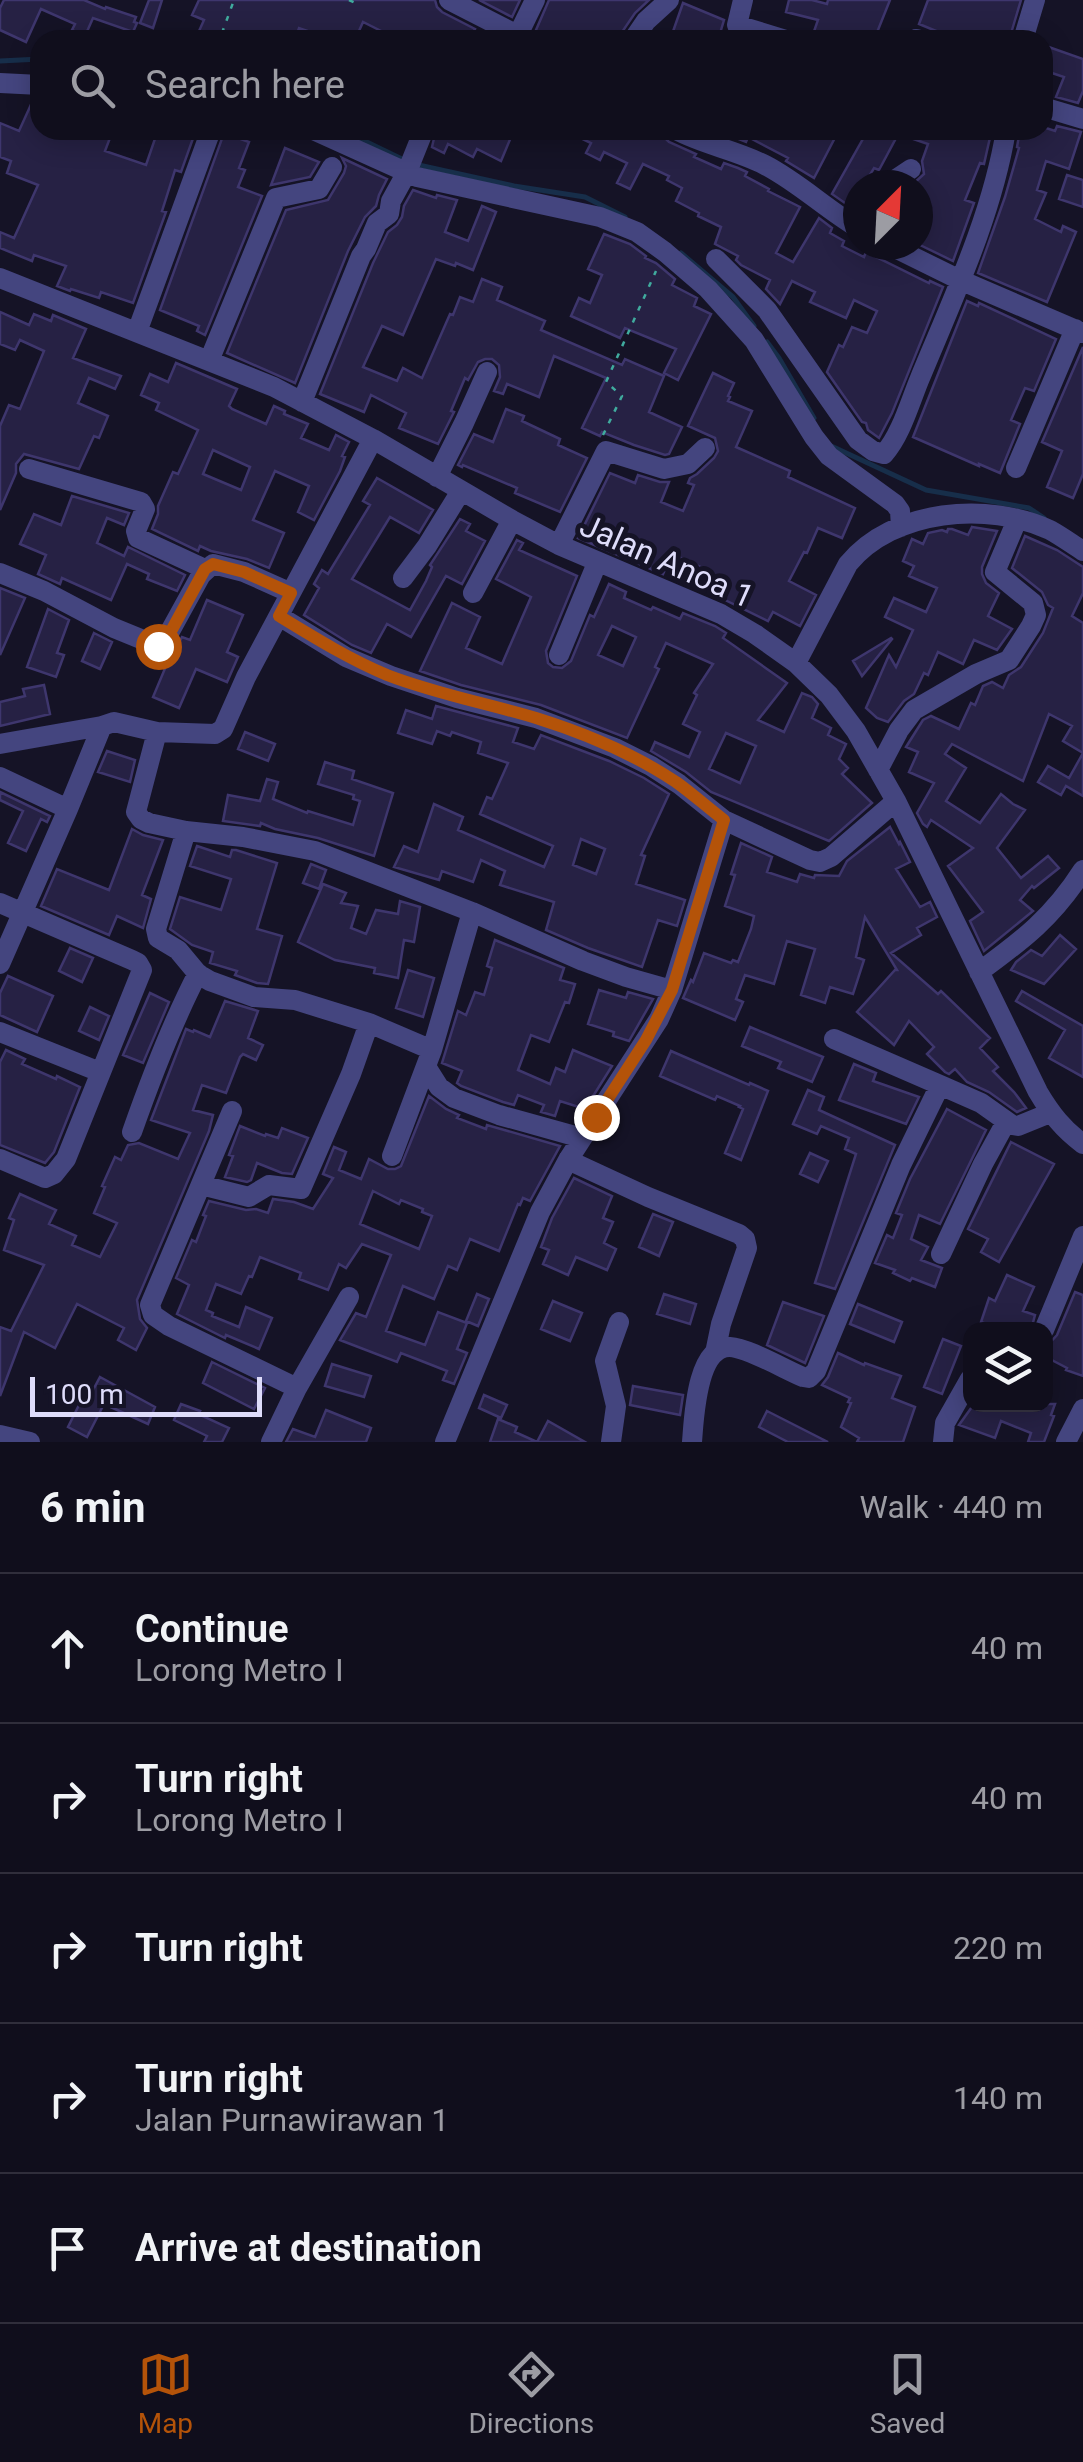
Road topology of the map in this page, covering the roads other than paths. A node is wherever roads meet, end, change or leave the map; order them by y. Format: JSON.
{"nodes":[{"id":1,"x":449,"y":0,"type":"edge"},
{"id":2,"x":535,"y":0,"type":"edge"},
{"id":3,"x":668,"y":0,"type":"edge"},
{"id":4,"x":743,"y":0,"type":"edge"},
{"id":5,"x":1035,"y":0,"type":"edge"},
{"id":6,"x":507,"y":30,"type":"edge"},
{"id":7,"x":526,"y":30,"type":"edge"},
{"id":8,"x":638,"y":30,"type":"edge"},
{"id":9,"x":758,"y":30,"type":"edge"},
{"id":10,"x":1026,"y":30,"type":"edge"},
{"id":11,"x":0,"y":83,"type":"edge"},
{"id":12,"x":30,"y":84,"type":"edge"},
{"id":13,"x":1053,"y":110,"type":"edge"},
{"id":14,"x":1083,"y":119,"type":"edge"},
{"id":15,"x":207,"y":140,"type":"edge"},
{"id":16,"x":337,"y":140,"type":"edge"},
{"id":17,"x":420,"y":140,"type":"edge"},
{"id":18,"x":695,"y":140,"type":"edge"},
{"id":19,"x":1004,"y":140,"type":"edge"},
{"id":20,"x":332,"y":167,"type":"dead end"},
{"id":21,"x":912,"y":168,"type":"dead end"},
{"id":22,"x":408,"y":170,"type":"junction"},
{"id":23,"x":909,"y":170,"type":"edge"},
{"id":24,"x":843,"y":214,"type":"edge"},
{"id":25,"x":716,"y":258,"type":"dead end"},
{"id":26,"x":919,"y":260,"type":"edge"},
{"id":27,"x":0,"y":278,"type":"edge"},
{"id":28,"x":960,"y":280,"type":"junction"},
{"id":29,"x":1079,"y":331,"type":"edge"},
{"id":30,"x":137,"y":332,"type":"junction"},
{"id":31,"x":209,"y":361,"type":"junction"},
{"id":32,"x":487,"y":372,"type":"dead end"},
{"id":33,"x":302,"y":402,"type":"junction"},
{"id":34,"x":373,"y":440,"type":"junction"},
{"id":35,"x":706,"y":448,"type":"dead end"},
{"id":36,"x":1016,"y":468,"type":"dead end"},
{"id":37,"x":29,"y":469,"type":"dead end"},
{"id":38,"x":437,"y":477,"type":"junction"},
{"id":39,"x":461,"y":491,"type":"junction"},
{"id":40,"x":512,"y":520,"type":"junction"},
{"id":41,"x":1017,"y":520,"type":"junction"},
{"id":42,"x":901,"y":527,"type":"junction"},
{"id":43,"x":559,"y":545,"type":"junction"},
{"id":44,"x":1083,"y":551,"type":"edge"},
{"id":45,"x":598,"y":563,"type":"junction"},
{"id":46,"x":205,"y":569,"type":"junction"},
{"id":47,"x":0,"y":573,"type":"edge"},
{"id":48,"x":403,"y":578,"type":"dead end"},
{"id":49,"x":291,"y":593,"type":"junction"},
{"id":50,"x":473,"y":593,"type":"dead end"},
{"id":51,"x":279,"y":616,"type":"junction"},
{"id":52,"x":560,"y":655,"type":"dead end"},
{"id":53,"x":796,"y":663,"type":"junction"},
{"id":54,"x":102,"y":726,"type":"junction"},
{"id":55,"x":157,"y":732,"type":"junction"},
{"id":56,"x":0,"y":744,"type":"edge"},
{"id":57,"x":878,"y":770,"type":"junction"},
{"id":58,"x":0,"y":777,"type":"edge"},
{"id":59,"x":896,"y":801,"type":"junction"},
{"id":60,"x":68,"y":809,"type":"junction"},
{"id":61,"x":724,"y":820,"type":"junction"},
{"id":62,"x":186,"y":832,"type":"junction"},
{"id":63,"x":1081,"y":878,"type":"edge"},
{"id":64,"x":0,"y":903,"type":"edge"},
{"id":65,"x":472,"y":912,"type":"junction"},
{"id":66,"x":22,"y":913,"type":"junction"},
{"id":67,"x":0,"y":964,"type":"edge"},
{"id":68,"x":979,"y":972,"type":"junction"},
{"id":69,"x":198,"y":973,"type":"junction"},
{"id":70,"x":672,"y":990,"type":"junction"},
{"id":71,"x":369,"y":1023,"type":"junction"},
{"id":72,"x":0,"y":1032,"type":"edge"},
{"id":73,"x":834,"y":1038,"type":"dead end"},
{"id":74,"x":429,"y":1059,"type":"junction"},
{"id":75,"x":100,"y":1072,"type":"junction"},
{"id":76,"x":940,"y":1085,"type":"junction"},
{"id":77,"x":232,"y":1111,"type":"dead end"},
{"id":78,"x":1050,"y":1113,"type":"junction"},
{"id":79,"x":1006,"y":1122,"type":"junction"},
{"id":80,"x":132,"y":1132,"type":"dead end"},
{"id":81,"x":582,"y":1138,"type":"junction"},
{"id":82,"x":1083,"y":1144,"type":"edge"},
{"id":83,"x":392,"y":1156,"type":"dead end"},
{"id":84,"x":0,"y":1159,"type":"edge"},
{"id":85,"x":568,"y":1160,"type":"junction"},
{"id":86,"x":201,"y":1185,"type":"junction"},
{"id":87,"x":1082,"y":1242,"type":"edge"},
{"id":88,"x":941,"y":1254,"type":"dead end"},
{"id":89,"x":349,"y":1297,"type":"dead end"},
{"id":90,"x":619,"y":1322,"type":"dead end"},
{"id":91,"x":1047,"y":1322,"type":"edge"},
{"id":92,"x":715,"y":1353,"type":"junction"},
{"id":93,"x":297,"y":1388,"type":"junction"},
{"id":94,"x":963,"y":1391,"type":"edge"},
{"id":95,"x":1083,"y":1409,"type":"edge"},
{"id":96,"x":0,"y":1435,"type":"edge"},
{"id":97,"x":30,"y":1442,"type":"edge"},
{"id":98,"x":271,"y":1442,"type":"edge"},
{"id":99,"x":446,"y":1442,"type":"edge"},
{"id":100,"x":611,"y":1442,"type":"edge"},
{"id":101,"x":692,"y":1442,"type":"edge"},
{"id":102,"x":943,"y":1442,"type":"edge"},
{"id":103,"x":1066,"y":1442,"type":"edge"}],
"edges":[{"from":1,"to":6,"type":"street"},
{"from":2,"to":7,"type":"street"},
{"from":3,"to":8,"type":"street"},
{"from":4,"to":9,"type":"street"},
{"from":5,"to":10,"type":"street"},
{"from":11,"to":12,"type":"street"},
{"from":13,"to":14,"type":"street"},
{"from":15,"to":30,"type":"street"},
{"from":16,"to":22,"type":"street"},
{"from":17,"to":22,"type":"street"},
{"from":18,"to":24,"type":"street"},
{"from":19,"to":28,"type":"street"},
{"from":20,"to":31,"type":"street"},
{"from":21,"to":23,"type":"street"},
{"from":22,"to":33,"type":"street"},
{"from":22,"to":42,"type":"street"},
{"from":25,"to":28,"type":"street"},
{"from":26,"to":28,"type":"street"},
{"from":27,"to":30,"type":"street","name":"Jalan Anoa 1"},
{"from":28,"to":29,"type":"street"},
{"from":29,"to":36,"type":"street"},
{"from":30,"to":31,"type":"street","name":"Jalan Anoa 1"},
{"from":31,"to":33,"type":"street","name":"Jalan Anoa 1"},
{"from":32,"to":38,"type":"street"},
{"from":33,"to":34,"type":"street","name":"Jalan Anoa 1"},
{"from":34,"to":38,"type":"street","name":"Jalan Anoa 1"},
{"from":34,"to":49,"type":"street"},
{"from":35,"to":43,"type":"street"},
{"from":37,"to":46,"type":"street"},
{"from":38,"to":39,"type":"street","name":"Jalan Anoa 1"},
{"from":39,"to":40,"type":"street","name":"Jalan Anoa 1"},
{"from":39,"to":48,"type":"street"},
{"from":40,"to":43,"type":"street","name":"Jalan Anoa 1"},
{"from":40,"to":50,"type":"street"},
{"from":41,"to":42,"type":"street"},
{"from":41,"to":44,"type":"street"},
{"from":41,"to":57,"type":"street"},
{"from":42,"to":53,"type":"street"},
{"from":43,"to":45,"type":"street","name":"Jalan Anoa 1"},
{"from":45,"to":52,"type":"street"},
{"from":45,"to":53,"type":"street","name":"Jalan Anoa 1"},
{"from":46,"to":47,"type":"street"},
{"from":46,"to":49,"type":"street"},
{"from":49,"to":51,"type":"street"},
{"from":51,"to":55,"type":"street"},
{"from":51,"to":61,"type":"street"},
{"from":53,"to":57,"type":"street","name":"Jalan Anoa 1"},
{"from":54,"to":55,"type":"street"},
{"from":54,"to":56,"type":"street"},
{"from":54,"to":60,"type":"street"},
{"from":55,"to":62,"type":"street"},
{"from":57,"to":59,"type":"street","name":"Jalan Anoa 1"},
{"from":58,"to":60,"type":"street"},
{"from":59,"to":61,"type":"street"},
{"from":59,"to":68,"type":"street","name":"Jalan Anoa 1"},
{"from":60,"to":66,"type":"street"},
{"from":61,"to":70,"type":"street"},
{"from":62,"to":65,"type":"street"},
{"from":62,"to":69,"type":"street"},
{"from":63,"to":68,"type":"street"},
{"from":64,"to":66,"type":"street"},
{"from":65,"to":70,"type":"street"},
{"from":65,"to":74,"type":"street"},
{"from":66,"to":67,"type":"street"},
{"from":66,"to":75,"type":"street"},
{"from":68,"to":78,"type":"street","name":"Jalan Anoa 1"},
{"from":69,"to":71,"type":"street"},
{"from":69,"to":80,"type":"street"},
{"from":70,"to":81,"type":"street"},
{"from":71,"to":74,"type":"street"},
{"from":71,"to":86,"type":"street"},
{"from":72,"to":75,"type":"street"},
{"from":73,"to":76,"type":"street"},
{"from":74,"to":81,"type":"street"},
{"from":74,"to":83,"type":"street"},
{"from":75,"to":84,"type":"street"},
{"from":76,"to":79,"type":"street"},
{"from":76,"to":92,"type":"street"},
{"from":77,"to":86,"type":"street"},
{"from":78,"to":79,"type":"street"},
{"from":78,"to":82,"type":"street","name":"Jalan Anoa 1"},
{"from":79,"to":88,"type":"street"},
{"from":81,"to":85,"type":"street"},
{"from":85,"to":92,"type":"street"},
{"from":85,"to":99,"type":"street"},
{"from":86,"to":93,"type":"street"},
{"from":87,"to":91,"type":"street"},
{"from":89,"to":93,"type":"street"},
{"from":90,"to":100,"type":"street"},
{"from":92,"to":101,"type":"street"},
{"from":93,"to":98,"type":"street"},
{"from":94,"to":102,"type":"street"},
{"from":95,"to":103,"type":"street"},
{"from":96,"to":97,"type":"street"}]}
